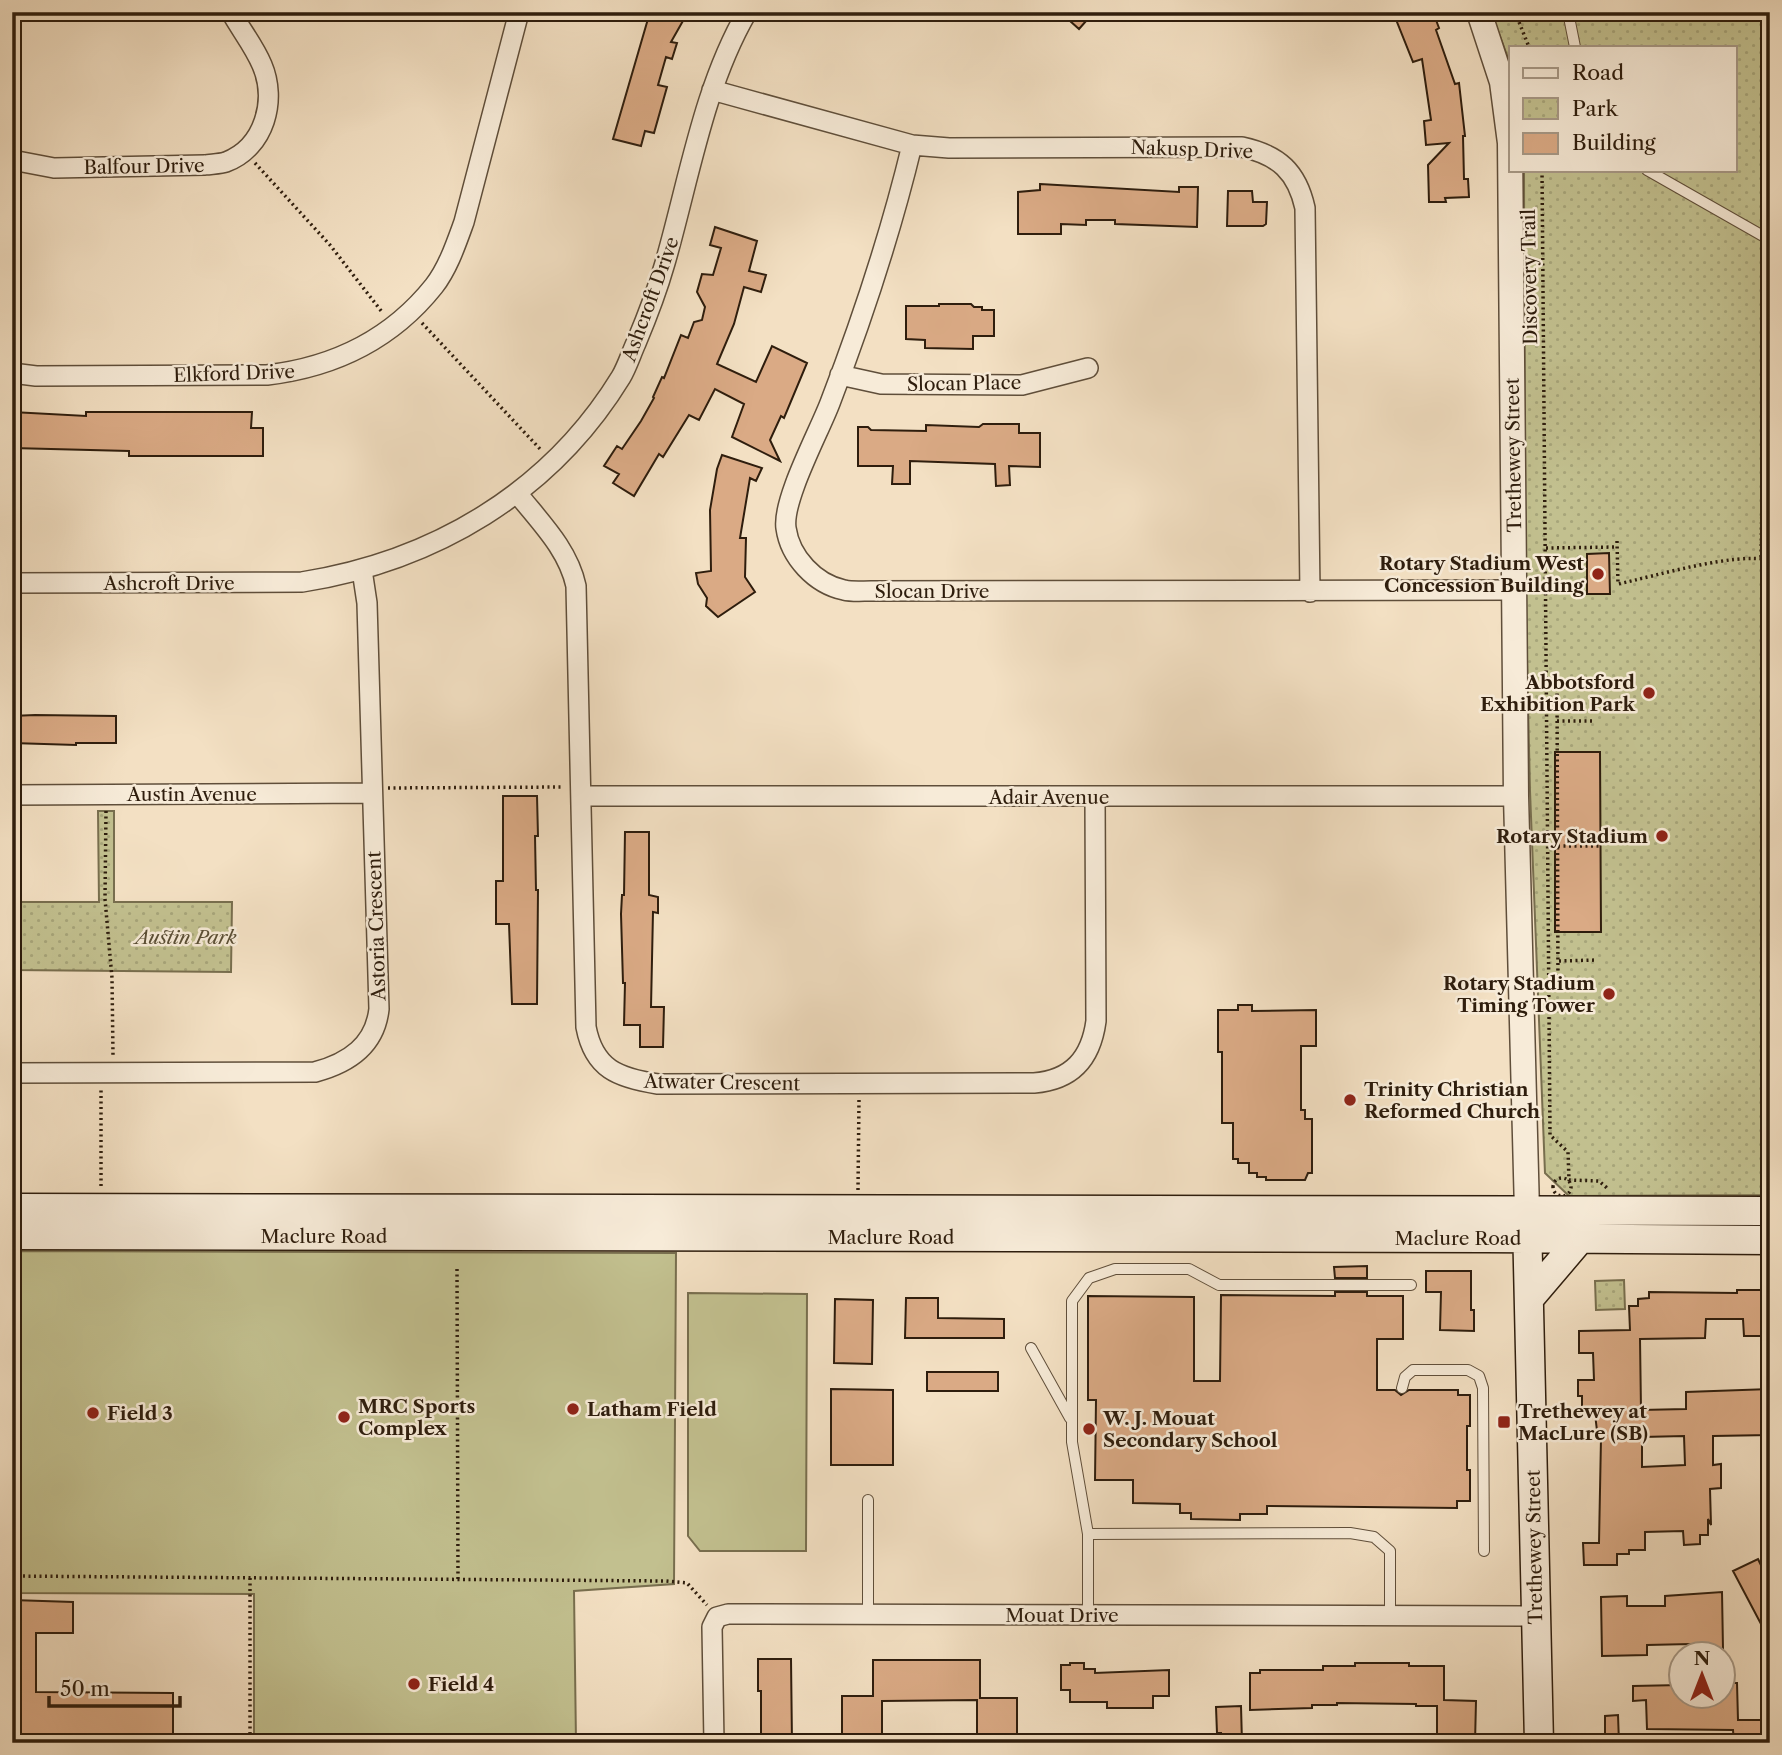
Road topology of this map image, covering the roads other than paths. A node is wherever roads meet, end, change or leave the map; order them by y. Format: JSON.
{"nodes":[{"id":1,"x":231,"y":12,"type":"edge"},
{"id":2,"x":519,"y":12,"type":"edge"},
{"id":3,"x":747,"y":12,"type":"edge"},
{"id":4,"x":1479,"y":12,"type":"edge"},
{"id":5,"x":1568,"y":12,"type":"edge"},
{"id":6,"x":1575,"y":46,"type":"edge"},
{"id":7,"x":712,"y":90,"type":"junction"},
{"id":8,"x":1509,"y":135,"type":"edge"},
{"id":9,"x":912,"y":145,"type":"junction"},
{"id":10,"x":12,"y":160,"type":"edge"},
{"id":11,"x":1510,"y":172,"type":"edge"},
{"id":12,"x":1651,"y":172,"type":"edge"},
{"id":13,"x":1770,"y":240,"type":"edge"},
{"id":14,"x":1088,"y":368,"type":"dead end"},
{"id":15,"x":12,"y":373,"type":"edge"},
{"id":16,"x":840,"y":374,"type":"junction"},
{"id":17,"x":517,"y":493,"type":"junction"},
{"id":18,"x":362,"y":570,"type":"junction"},
{"id":19,"x":12,"y":583,"type":"edge"},
{"id":20,"x":1514,"y":590,"type":"junction"},
{"id":21,"x":1310,"y":592,"type":"junction"},
{"id":22,"x":371,"y":791,"type":"junction"},
{"id":23,"x":582,"y":792,"type":"junction"},
{"id":24,"x":12,"y":794,"type":"edge"},
{"id":25,"x":1516,"y":796,"type":"junction"},
{"id":26,"x":1095,"y":797,"type":"junction"},
{"id":27,"x":12,"y":1073,"type":"edge"},
{"id":28,"x":12,"y":1208,"type":"edge"},
{"id":29,"x":1770,"y":1211,"type":"edge"},
{"id":30,"x":1527,"y":1224,"type":"junction"},
{"id":31,"x":12,"y":1235,"type":"edge"},
{"id":32,"x":1580,"y":1239,"type":"junction"},
{"id":33,"x":1770,"y":1240,"type":"edge"},
{"id":34,"x":1411,"y":1285,"type":"dead end"},
{"id":35,"x":1529,"y":1299,"type":"junction"},
{"id":36,"x":1031,"y":1348,"type":"dead end"},
{"id":37,"x":1402,"y":1388,"type":"dead end"},
{"id":38,"x":1072,"y":1420,"type":"junction"},
{"id":39,"x":868,"y":1500,"type":"dead end"},
{"id":40,"x":1088,"y":1534,"type":"junction"},
{"id":41,"x":1484,"y":1551,"type":"dead end"},
{"id":42,"x":868,"y":1614,"type":"junction"},
{"id":43,"x":1088,"y":1616,"type":"junction"},
{"id":44,"x":1390,"y":1616,"type":"junction"},
{"id":45,"x":1535,"y":1616,"type":"junction"},
{"id":46,"x":714,"y":1743,"type":"edge"},
{"id":47,"x":1539,"y":1743,"type":"edge"}],
"edges":[{"from":1,"to":10,"type":"street","name":"Balfour Drive"},
{"from":2,"to":15,"type":"street","name":"Elkford Drive"},
{"from":3,"to":7,"type":"street","name":"Ashcroft Drive"},
{"from":4,"to":8,"type":"street","name":"Trethewey Street"},
{"from":5,"to":6,"type":"lane"},
{"from":7,"to":9,"type":"street","name":"Nakusp Drive"},
{"from":7,"to":17,"type":"street","name":"Ashcroft Drive"},
{"from":9,"to":16,"type":"street","name":"Slocan Drive"},
{"from":9,"to":21,"type":"street","name":"Nakusp Drive"},
{"from":11,"to":20,"type":"street","name":"Trethewey Street"},
{"from":12,"to":13,"type":"lane"},
{"from":14,"to":16,"type":"street","name":"Slocan Place"},
{"from":16,"to":21,"type":"street","name":"Slocan Drive"},
{"from":17,"to":18,"type":"street","name":"Ashcroft Drive"},
{"from":17,"to":23,"type":"street","name":"Atwater Crescent"},
{"from":18,"to":19,"type":"street","name":"Ashcroft Drive"},
{"from":18,"to":22,"type":"street","name":"Astoria Crescent"},
{"from":20,"to":21,"type":"street","name":"Slocan Drive"},
{"from":20,"to":25,"type":"street","name":"Trethewey Street"},
{"from":22,"to":24,"type":"street","name":"Austin Avenue"},
{"from":22,"to":27,"type":"street","name":"Astoria Crescent"},
{"from":23,"to":26,"type":"street","name":"Adair Avenue"},
{"from":23,"to":26,"type":"street","name":"Atwater Crescent"},
{"from":25,"to":26,"type":"street","name":"Adair Avenue"},
{"from":25,"to":30,"type":"street","name":"Trethewey Street"},
{"from":28,"to":30,"type":"main road","name":"Maclure Road"},
{"from":29,"to":30,"type":"main road","name":"Maclure Road"},
{"from":30,"to":31,"type":"main road","name":"Maclure Road"},
{"from":30,"to":32,"type":"main road","name":"Maclure Road"},
{"from":30,"to":35,"type":"main road","name":"Trethewey Street"},
{"from":32,"to":33,"type":"main road","name":"Maclure Road"},
{"from":32,"to":35,"type":"main road"},
{"from":34,"to":38,"type":"lane"},
{"from":35,"to":45,"type":"main road","name":"Trethewey Street"},
{"from":36,"to":38,"type":"lane"},
{"from":37,"to":41,"type":"lane"},
{"from":38,"to":40,"type":"lane"},
{"from":39,"to":42,"type":"lane"},
{"from":40,"to":43,"type":"lane"},
{"from":40,"to":44,"type":"lane"},
{"from":42,"to":43,"type":"street","name":"Mouat Drive"},
{"from":42,"to":46,"type":"street","name":"Mouat Drive"},
{"from":43,"to":44,"type":"street","name":"Mouat Drive"},
{"from":44,"to":45,"type":"street","name":"Mouat Drive"},
{"from":45,"to":47,"type":"main road","name":"Trethewey Street"}]}
